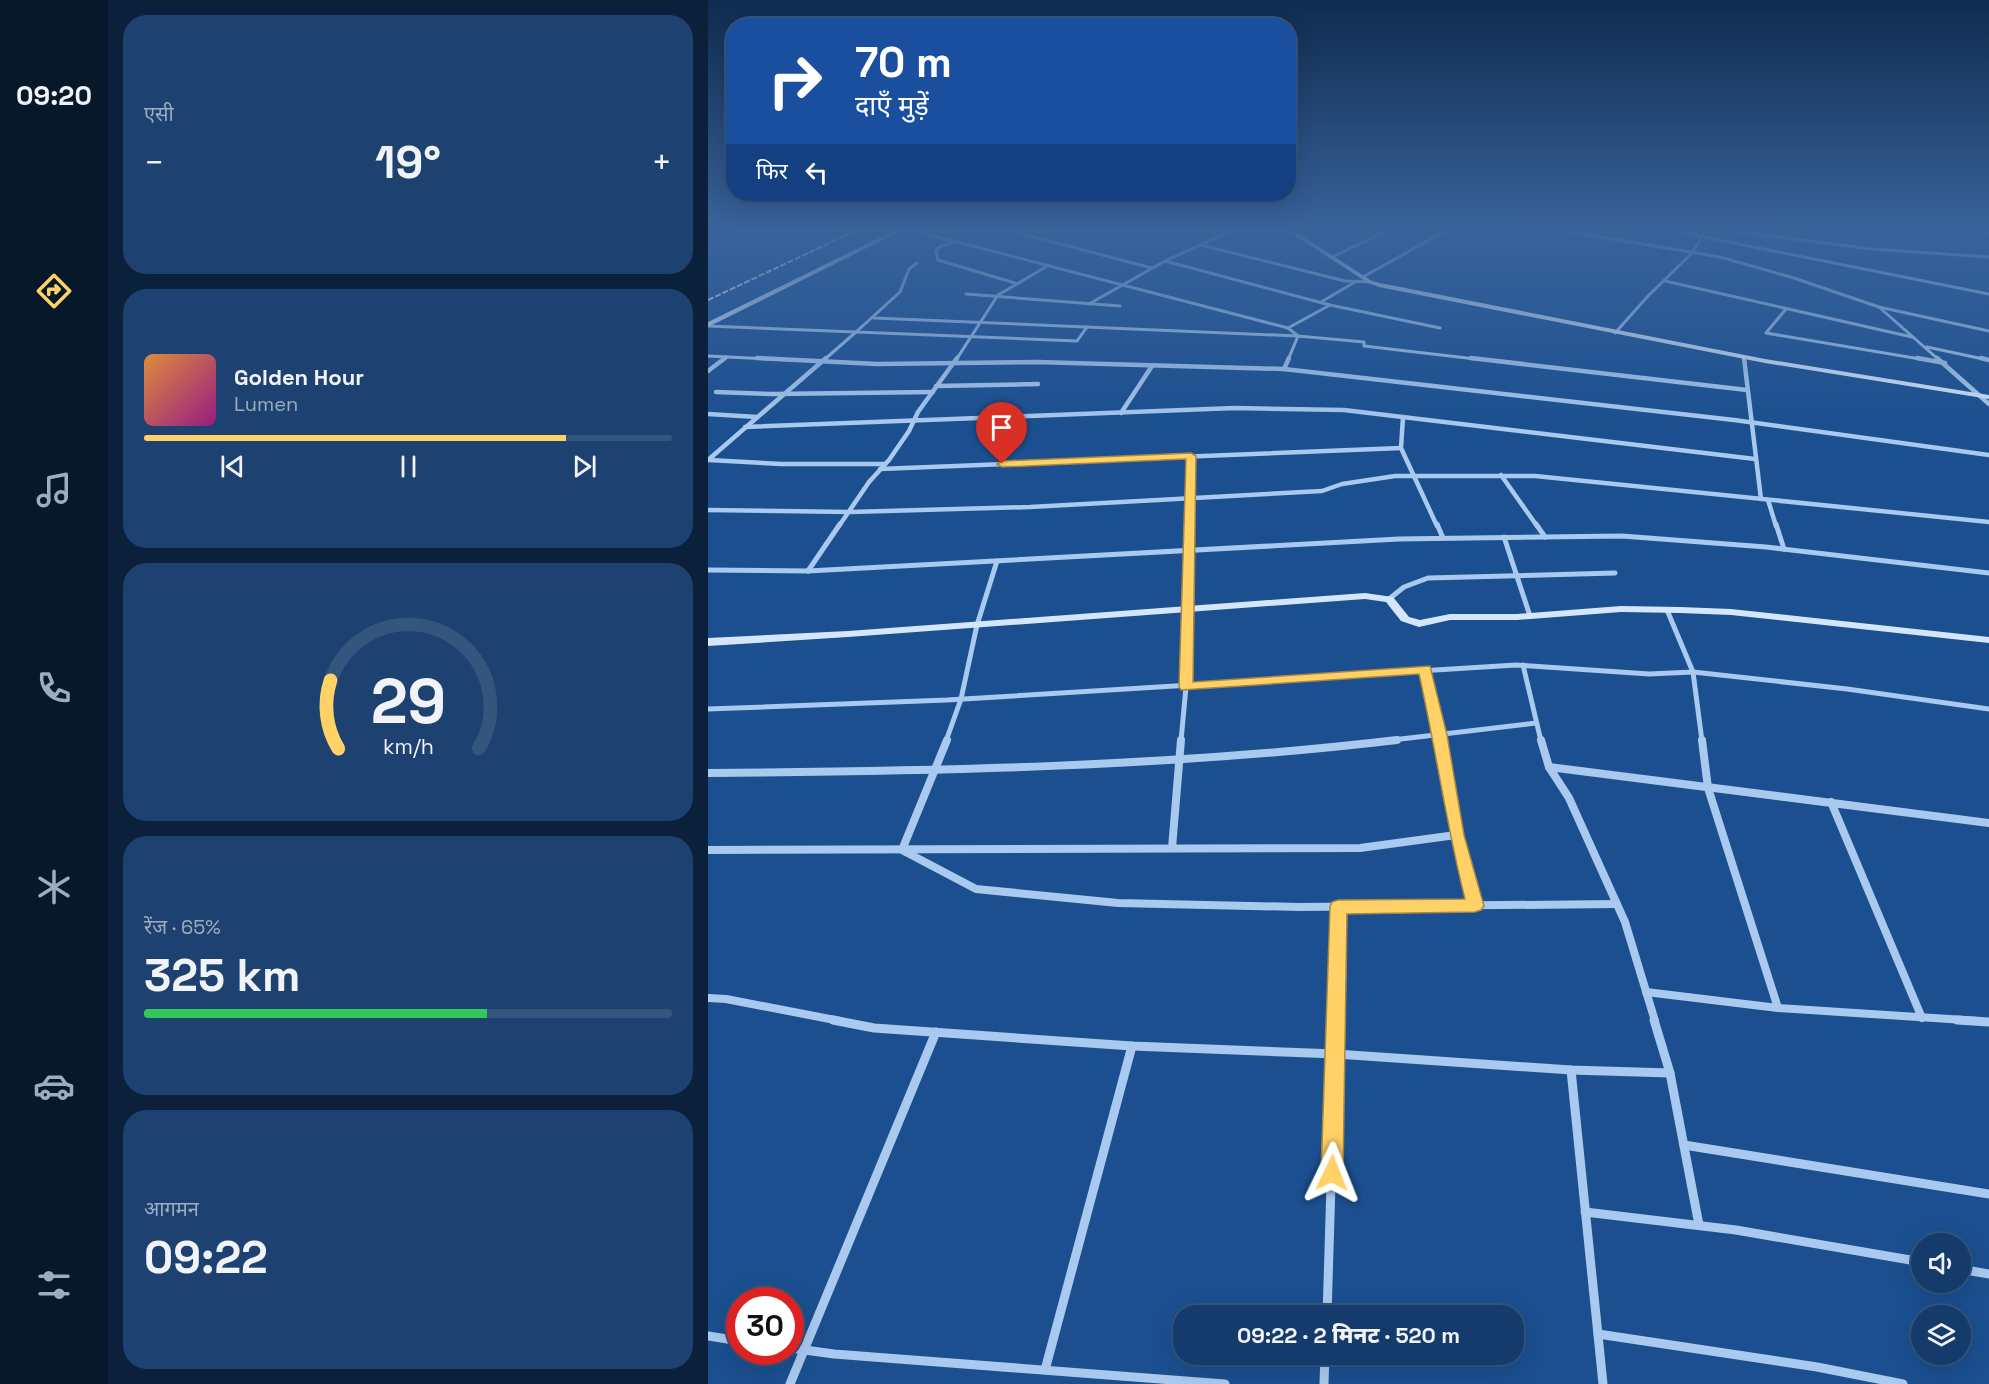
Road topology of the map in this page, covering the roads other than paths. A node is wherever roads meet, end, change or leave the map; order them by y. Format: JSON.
{"nodes":[{"id":1,"x":767,"y":296,"type":"edge"},
{"id":2,"x":896,"y":296,"type":"edge"},
{"id":3,"x":991,"y":296,"type":"edge"},
{"id":4,"x":998,"y":296,"type":"junction"},
{"id":5,"x":1103,"y":296,"type":"edge"},
{"id":6,"x":1162,"y":296,"type":"edge"},
{"id":7,"x":1297,"y":296,"type":"edge"},
{"id":8,"x":1332,"y":296,"type":"edge"},
{"id":9,"x":1443,"y":296,"type":"edge"},
{"id":10,"x":1648,"y":296,"type":"edge"},
{"id":11,"x":1728,"y":296,"type":"edge"},
{"id":12,"x":1844,"y":296,"type":"edge"},
{"id":13,"x":1321,"y":302,"type":"junction"},
{"id":14,"x":1089,"y":304,"type":"junction"},
{"id":15,"x":1330,"y":305,"type":"junction"},
{"id":16,"x":1120,"y":306,"type":"dead end"},
{"id":17,"x":1879,"y":307,"type":"junction"},
{"id":18,"x":1786,"y":309,"type":"junction"},
{"id":19,"x":874,"y":318,"type":"junction"},
{"id":20,"x":980,"y":322,"type":"junction"},
{"id":21,"x":708,"y":325,"type":"edge"},
{"id":22,"x":1087,"y":327,"type":"junction"},
{"id":23,"x":1288,"y":328,"type":"junction"},
{"id":24,"x":1440,"y":328,"type":"dead end"},
{"id":25,"x":1989,"y":331,"type":"edge"},
{"id":26,"x":856,"y":332,"type":"junction"},
{"id":27,"x":1616,"y":333,"type":"junction"},
{"id":28,"x":972,"y":336,"type":"junction"},
{"id":29,"x":1298,"y":336,"type":"junction"},
{"id":30,"x":1912,"y":337,"type":"junction"},
{"id":31,"x":1923,"y":346,"type":"junction"},
{"id":32,"x":708,"y":356,"type":"edge"},
{"id":33,"x":728,"y":357,"type":"junction"},
{"id":34,"x":1744,"y":357,"type":"junction"},
{"id":35,"x":1989,"y":360,"type":"edge"},
{"id":36,"x":821,"y":362,"type":"junction"},
{"id":37,"x":954,"y":363,"type":"junction"},
{"id":38,"x":1945,"y":363,"type":"junction"},
{"id":39,"x":1152,"y":366,"type":"junction"},
{"id":40,"x":1284,"y":369,"type":"junction"},
{"id":41,"x":708,"y":371,"type":"edge"},
{"id":42,"x":1038,"y":384,"type":"dead end"},
{"id":43,"x":936,"y":386,"type":"junction"},
{"id":44,"x":1747,"y":390,"type":"junction"},
{"id":45,"x":716,"y":392,"type":"dead end"},
{"id":46,"x":933,"y":392,"type":"junction"},
{"id":47,"x":783,"y":394,"type":"junction"},
{"id":48,"x":1977,"y":395,"type":"junction"},
{"id":49,"x":1989,"y":397,"type":"edge"},
{"id":50,"x":1989,"y":404,"type":"edge"},
{"id":51,"x":1121,"y":413,"type":"junction"},
{"id":52,"x":708,"y":414,"type":"edge"},
{"id":53,"x":757,"y":417,"type":"junction"},
{"id":54,"x":1403,"y":417,"type":"junction"},
{"id":55,"x":914,"y":420,"type":"junction"},
{"id":56,"x":1750,"y":422,"type":"junction"},
{"id":57,"x":745,"y":427,"type":"junction"},
{"id":58,"x":1401,"y":448,"type":"junction"},
{"id":59,"x":1989,"y":455,"type":"edge"},
{"id":60,"x":1191,"y":456,"type":"junction"},
{"id":61,"x":1755,"y":459,"type":"junction"},
{"id":62,"x":885,"y":464,"type":"junction"},
{"id":63,"x":880,"y":469,"type":"junction"},
{"id":64,"x":1501,"y":475,"type":"junction"},
{"id":65,"x":1414,"y":477,"type":"junction"},
{"id":66,"x":1192,"y":497,"type":"junction"},
{"id":67,"x":1761,"y":499,"type":"junction"},
{"id":68,"x":1768,"y":500,"type":"junction"},
{"id":69,"x":708,"y":510,"type":"edge"},
{"id":70,"x":850,"y":512,"type":"junction"},
{"id":71,"x":1989,"y":522,"type":"edge"},
{"id":72,"x":1504,"y":537,"type":"junction"},
{"id":73,"x":1545,"y":537,"type":"junction"},
{"id":74,"x":1443,"y":538,"type":"junction"},
{"id":75,"x":1784,"y":549,"type":"junction"},
{"id":76,"x":1188,"y":550,"type":"junction"},
{"id":77,"x":997,"y":561,"type":"junction"},
{"id":78,"x":708,"y":570,"type":"edge"},
{"id":79,"x":808,"y":571,"type":"junction"},
{"id":80,"x":1615,"y":573,"type":"dead end"},
{"id":81,"x":1989,"y":573,"type":"edge"},
{"id":82,"x":1517,"y":576,"type":"junction"},
{"id":83,"x":1389,"y":599,"type":"junction"},
{"id":84,"x":1188,"y":610,"type":"junction"},
{"id":85,"x":1667,"y":610,"type":"junction"},
{"id":86,"x":1530,"y":616,"type":"junction"},
{"id":87,"x":977,"y":625,"type":"junction"},
{"id":88,"x":1989,"y":640,"type":"edge"},
{"id":89,"x":708,"y":642,"type":"edge"},
{"id":90,"x":1523,"y":665,"type":"junction"},
{"id":91,"x":1425,"y":669,"type":"junction"},
{"id":92,"x":1693,"y":672,"type":"junction"},
{"id":93,"x":1186,"y":687,"type":"junction"},
{"id":94,"x":961,"y":699,"type":"junction"},
{"id":95,"x":708,"y":709,"type":"edge"},
{"id":96,"x":1989,"y":709,"type":"edge"},
{"id":97,"x":1536,"y":723,"type":"junction"},
{"id":98,"x":1440,"y":735,"type":"junction"},
{"id":99,"x":1181,"y":759,"type":"junction"},
{"id":100,"x":1550,"y":767,"type":"junction"},
{"id":101,"x":936,"y":771,"type":"junction"},
{"id":102,"x":708,"y":773,"type":"edge"},
{"id":103,"x":1708,"y":788,"type":"junction"},
{"id":104,"x":1831,"y":802,"type":"junction"},
{"id":105,"x":1989,"y":823,"type":"edge"},
{"id":106,"x":1456,"y":835,"type":"junction"},
{"id":107,"x":1172,"y":848,"type":"junction"},
{"id":108,"x":708,"y":850,"type":"edge"},
{"id":109,"x":902,"y":850,"type":"junction"},
{"id":110,"x":1617,"y":904,"type":"junction"},
{"id":111,"x":1475,"y":906,"type":"junction"},
{"id":112,"x":1338,"y":907,"type":"junction"},
{"id":113,"x":1646,"y":992,"type":"junction"},
{"id":114,"x":708,"y":998,"type":"edge"},
{"id":115,"x":1778,"y":1008,"type":"junction"},
{"id":116,"x":1922,"y":1018,"type":"junction"},
{"id":117,"x":1989,"y":1022,"type":"edge"},
{"id":118,"x":936,"y":1032,"type":"junction"},
{"id":119,"x":1132,"y":1046,"type":"junction"},
{"id":120,"x":1336,"y":1054,"type":"junction"},
{"id":121,"x":1571,"y":1070,"type":"junction"},
{"id":122,"x":1670,"y":1074,"type":"junction"},
{"id":123,"x":1684,"y":1145,"type":"junction"},
{"id":124,"x":1989,"y":1194,"type":"edge"},
{"id":125,"x":1585,"y":1212,"type":"junction"},
{"id":126,"x":1699,"y":1225,"type":"junction"},
{"id":127,"x":1911,"y":1260,"type":"edge"},
{"id":128,"x":1971,"y":1271,"type":"edge"},
{"id":129,"x":1989,"y":1274,"type":"edge"},
{"id":130,"x":1327,"y":1305,"type":"edge"},
{"id":131,"x":1598,"y":1334,"type":"junction"},
{"id":132,"x":708,"y":1336,"type":"edge"},
{"id":133,"x":726,"y":1339,"type":"edge"},
{"id":134,"x":806,"y":1350,"type":"junction"},
{"id":135,"x":1325,"y":1365,"type":"edge"},
{"id":136,"x":1045,"y":1370,"type":"junction"},
{"id":137,"x":790,"y":1384,"type":"edge"},
{"id":138,"x":1224,"y":1384,"type":"edge"},
{"id":139,"x":1324,"y":1384,"type":"edge"},
{"id":140,"x":1603,"y":1384,"type":"edge"},
{"id":141,"x":1903,"y":1384,"type":"edge"}],
"edges":[{"from":1,"to":21,"type":"street"},
{"from":2,"to":19,"type":"street"},
{"from":3,"to":4,"type":"street"},
{"from":4,"to":14,"type":"street"},
{"from":4,"to":20,"type":"street"},
{"from":5,"to":14,"type":"street"},
{"from":6,"to":23,"type":"street"},
{"from":7,"to":13,"type":"street"},
{"from":8,"to":13,"type":"street"},
{"from":9,"to":27,"type":"street"},
{"from":10,"to":27,"type":"street"},
{"from":11,"to":18,"type":"street"},
{"from":12,"to":17,"type":"street"},
{"from":13,"to":15,"type":"street"},
{"from":14,"to":16,"type":"street"},
{"from":15,"to":23,"type":"street"},
{"from":15,"to":24,"type":"street"},
{"from":17,"to":25,"type":"street"},
{"from":17,"to":30,"type":"street"},
{"from":18,"to":30,"type":"street"},
{"from":18,"to":38,"type":"street"},
{"from":19,"to":20,"type":"street"},
{"from":19,"to":26,"type":"street"},
{"from":20,"to":22,"type":"street"},
{"from":20,"to":28,"type":"street"},
{"from":21,"to":26,"type":"street"},
{"from":22,"to":28,"type":"street"},
{"from":22,"to":29,"type":"street"},
{"from":23,"to":29,"type":"street"},
{"from":26,"to":28,"type":"street"},
{"from":26,"to":36,"type":"street"},
{"from":27,"to":34,"type":"street"},
{"from":28,"to":37,"type":"street"},
{"from":29,"to":40,"type":"street"},
{"from":29,"to":44,"type":"street"},
{"from":30,"to":31,"type":"street"},
{"from":31,"to":35,"type":"street"},
{"from":31,"to":38,"type":"street"},
{"from":32,"to":33,"type":"street"},
{"from":33,"to":36,"type":"street"},
{"from":33,"to":41,"type":"street"},
{"from":34,"to":44,"type":"street"},
{"from":34,"to":48,"type":"street"},
{"from":36,"to":37,"type":"street"},
{"from":36,"to":47,"type":"street"},
{"from":37,"to":39,"type":"street"},
{"from":37,"to":43,"type":"street"},
{"from":38,"to":48,"type":"street"},
{"from":39,"to":40,"type":"street"},
{"from":39,"to":51,"type":"street"},
{"from":40,"to":56,"type":"street"},
{"from":42,"to":43,"type":"street"},
{"from":43,"to":46,"type":"street"},
{"from":44,"to":56,"type":"street"},
{"from":45,"to":47,"type":"street"},
{"from":46,"to":47,"type":"street"},
{"from":46,"to":55,"type":"street"},
{"from":47,"to":53,"type":"street"},
{"from":48,"to":49,"type":"street"},
{"from":48,"to":50,"type":"street"},
{"from":51,"to":54,"type":"street"},
{"from":51,"to":55,"type":"street"},
{"from":52,"to":53,"type":"street"},
{"from":53,"to":57,"type":"street"},
{"from":54,"to":58,"type":"street"},
{"from":54,"to":61,"type":"street"},
{"from":55,"to":57,"type":"street"},
{"from":55,"to":62,"type":"street"},
{"from":56,"to":59,"type":"street"},
{"from":56,"to":61,"type":"street"},
{"from":57,"to":62,"type":"street"},
{"from":58,"to":60,"type":"street"},
{"from":58,"to":65,"type":"street"},
{"from":60,"to":63,"type":"street"},
{"from":60,"to":66,"type":"street"},
{"from":61,"to":67,"type":"street"},
{"from":62,"to":63,"type":"street"},
{"from":63,"to":70,"type":"street"},
{"from":64,"to":65,"type":"street"},
{"from":64,"to":67,"type":"street"},
{"from":64,"to":73,"type":"street"},
{"from":65,"to":66,"type":"street"},
{"from":65,"to":74,"type":"street"},
{"from":66,"to":70,"type":"street"},
{"from":66,"to":76,"type":"street"},
{"from":67,"to":68,"type":"street"},
{"from":68,"to":71,"type":"street"},
{"from":68,"to":75,"type":"street"},
{"from":69,"to":70,"type":"street"},
{"from":70,"to":79,"type":"street"},
{"from":72,"to":73,"type":"street"},
{"from":72,"to":74,"type":"street"},
{"from":72,"to":82,"type":"street"},
{"from":73,"to":75,"type":"street"},
{"from":74,"to":76,"type":"street"},
{"from":75,"to":81,"type":"street"},
{"from":76,"to":77,"type":"street"},
{"from":76,"to":84,"type":"street"},
{"from":77,"to":79,"type":"street"},
{"from":77,"to":87,"type":"street"},
{"from":78,"to":79,"type":"street"},
{"from":80,"to":82,"type":"street"},
{"from":82,"to":83,"type":"street"},
{"from":82,"to":86,"type":"street"},
{"from":83,"to":84,"type":"street"},
{"from":83,"to":86,"type":"street"},
{"from":84,"to":87,"type":"street"},
{"from":84,"to":93,"type":"street"},
{"from":85,"to":86,"type":"street"},
{"from":85,"to":88,"type":"street"},
{"from":85,"to":92,"type":"street"},
{"from":87,"to":89,"type":"street"},
{"from":87,"to":94,"type":"street"},
{"from":90,"to":91,"type":"street"},
{"from":90,"to":92,"type":"street"},
{"from":90,"to":97,"type":"street"},
{"from":91,"to":93,"type":"street"},
{"from":91,"to":98,"type":"street"},
{"from":92,"to":96,"type":"street"},
{"from":92,"to":103,"type":"street"},
{"from":93,"to":94,"type":"street"},
{"from":93,"to":99,"type":"street"},
{"from":94,"to":95,"type":"street"},
{"from":94,"to":101,"type":"street"},
{"from":97,"to":98,"type":"street"},
{"from":97,"to":100,"type":"street"},
{"from":98,"to":99,"type":"street"},
{"from":98,"to":106,"type":"street"},
{"from":99,"to":101,"type":"street"},
{"from":99,"to":107,"type":"street"},
{"from":100,"to":103,"type":"street"},
{"from":100,"to":110,"type":"street"},
{"from":101,"to":102,"type":"street"},
{"from":101,"to":109,"type":"street"},
{"from":103,"to":104,"type":"street"},
{"from":103,"to":115,"type":"street"},
{"from":104,"to":105,"type":"street"},
{"from":104,"to":116,"type":"street"},
{"from":106,"to":107,"type":"street"},
{"from":106,"to":111,"type":"street"},
{"from":107,"to":109,"type":"street"},
{"from":108,"to":109,"type":"street"},
{"from":109,"to":112,"type":"street"},
{"from":110,"to":111,"type":"street"},
{"from":110,"to":113,"type":"street"},
{"from":111,"to":112,"type":"street"},
{"from":112,"to":120,"type":"street"},
{"from":113,"to":115,"type":"street"},
{"from":113,"to":122,"type":"street"},
{"from":114,"to":118,"type":"street"},
{"from":115,"to":116,"type":"street"},
{"from":116,"to":117,"type":"street"},
{"from":118,"to":119,"type":"street"},
{"from":118,"to":134,"type":"street"},
{"from":119,"to":120,"type":"street"},
{"from":119,"to":136,"type":"street"},
{"from":120,"to":121,"type":"street"},
{"from":120,"to":130,"type":"street"},
{"from":121,"to":122,"type":"street"},
{"from":121,"to":125,"type":"street"},
{"from":122,"to":123,"type":"street"},
{"from":123,"to":124,"type":"street"},
{"from":123,"to":126,"type":"street"},
{"from":125,"to":126,"type":"street"},
{"from":125,"to":131,"type":"street"},
{"from":126,"to":127,"type":"street"},
{"from":128,"to":129,"type":"street"},
{"from":131,"to":140,"type":"street"},
{"from":131,"to":141,"type":"street"},
{"from":132,"to":133,"type":"street"},
{"from":134,"to":136,"type":"street"},
{"from":134,"to":137,"type":"street"},
{"from":135,"to":139,"type":"street"},
{"from":136,"to":138,"type":"street"}]}
